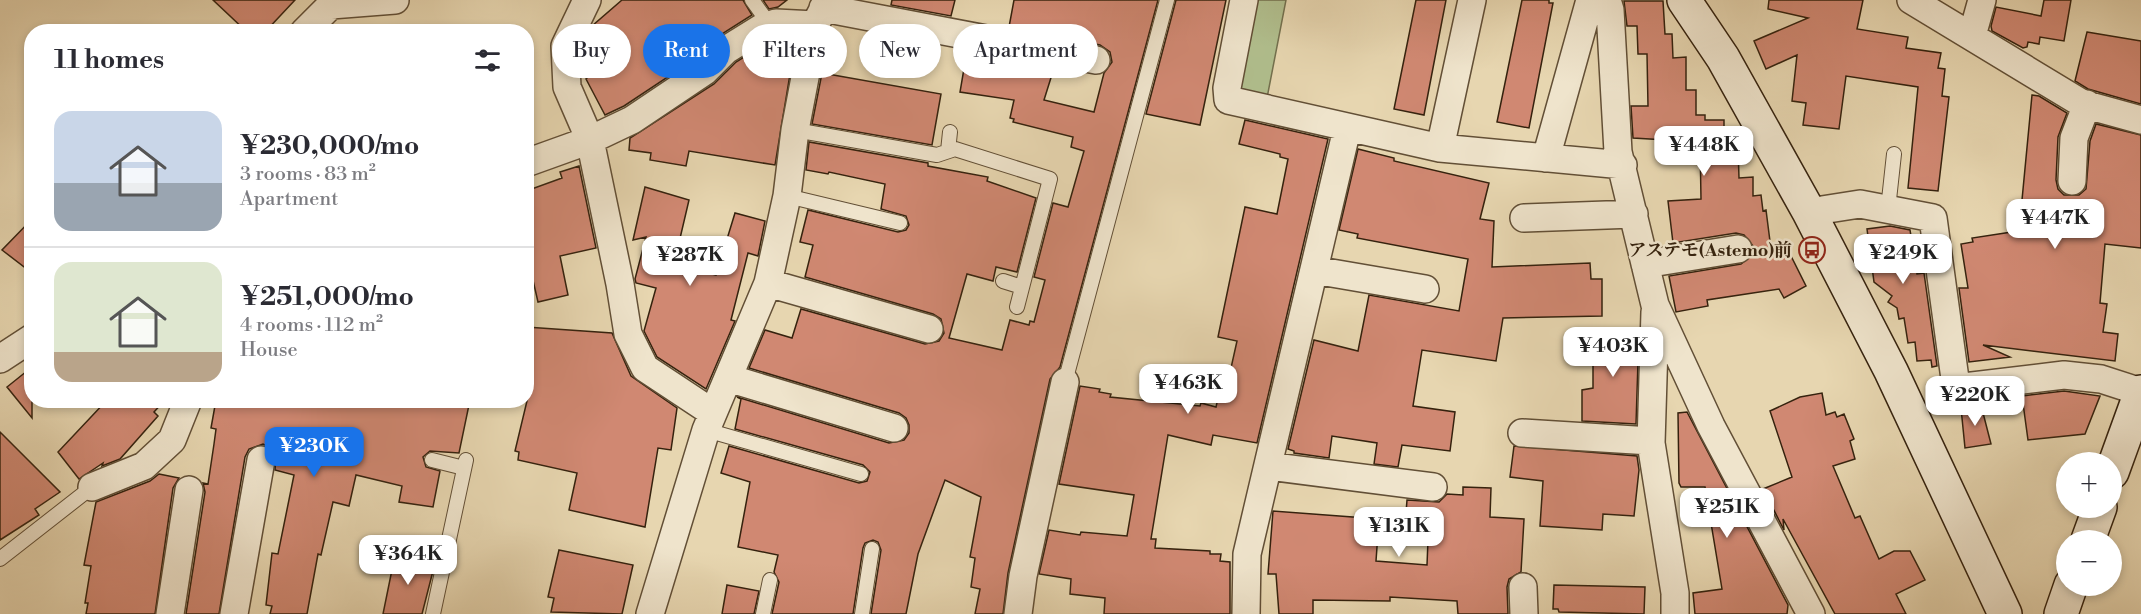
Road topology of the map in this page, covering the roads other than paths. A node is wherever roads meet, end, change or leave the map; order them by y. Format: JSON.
{"nodes":[{"id":1,"x":395,"y":0,"type":"edge"},
{"id":2,"x":587,"y":0,"type":"edge"},
{"id":3,"x":752,"y":0,"type":"edge"},
{"id":4,"x":1167,"y":0,"type":"edge"},
{"id":5,"x":1244,"y":0,"type":"edge"},
{"id":6,"x":1472,"y":0,"type":"edge"},
{"id":7,"x":1590,"y":0,"type":"edge"},
{"id":8,"x":1607,"y":0,"type":"edge"},
{"id":9,"x":1684,"y":0,"type":"edge"},
{"id":10,"x":1911,"y":0,"type":"edge"},
{"id":11,"x":1982,"y":0,"type":"edge"},
{"id":12,"x":334,"y":3,"type":"edge"},
{"id":13,"x":822,"y":11,"type":"edge"},
{"id":14,"x":312,"y":24,"type":"edge"},
{"id":15,"x":769,"y":24,"type":"edge"},
{"id":16,"x":774,"y":24,"type":"edge"},
{"id":17,"x":953,"y":25,"type":"edge"},
{"id":18,"x":1972,"y":36,"type":"junction"},
{"id":19,"x":742,"y":41,"type":"edge"},
{"id":20,"x":2086,"y":104,"type":"junction"},
{"id":21,"x":2141,"y":120,"type":"edge"},
{"id":22,"x":795,"y":129,"type":"junction"},
{"id":23,"x":1347,"y":129,"type":"junction"},
{"id":24,"x":950,"y":132,"type":"dead end"},
{"id":25,"x":590,"y":140,"type":"junction"},
{"id":26,"x":1440,"y":148,"type":"junction"},
{"id":27,"x":948,"y":151,"type":"junction"},
{"id":28,"x":1894,"y":154,"type":"dead end"},
{"id":29,"x":1546,"y":158,"type":"junction"},
{"id":30,"x":534,"y":160,"type":"edge"},
{"id":31,"x":1053,"y":165,"type":"dead end"},
{"id":32,"x":1623,"y":165,"type":"junction"},
{"id":33,"x":1050,"y":179,"type":"junction"},
{"id":34,"x":2072,"y":181,"type":"dead end"},
{"id":35,"x":787,"y":196,"type":"junction"},
{"id":36,"x":1888,"y":209,"type":"junction"},
{"id":37,"x":1809,"y":212,"type":"junction"},
{"id":38,"x":1634,"y":214,"type":"junction"},
{"id":39,"x":1524,"y":218,"type":"dead end"},
{"id":40,"x":900,"y":223,"type":"dead end"},
{"id":41,"x":1738,"y":249,"type":"dead end"},
{"id":42,"x":1645,"y":264,"type":"junction"},
{"id":43,"x":1314,"y":270,"type":"junction"},
{"id":44,"x":1003,"y":281,"type":"dead end"},
{"id":45,"x":768,"y":283,"type":"junction"},
{"id":46,"x":1022,"y":287,"type":"junction"},
{"id":47,"x":1425,"y":289,"type":"dead end"},
{"id":48,"x":1655,"y":305,"type":"junction"},
{"id":49,"x":1017,"y":307,"type":"dead end"},
{"id":50,"x":912,"y":329,"type":"dead end"},
{"id":51,"x":24,"y":343,"type":"edge"},
{"id":52,"x":0,"y":359,"type":"edge"},
{"id":53,"x":728,"y":378,"type":"junction"},
{"id":54,"x":1065,"y":382,"type":"joint"},
{"id":55,"x":2141,"y":392,"type":"edge"},
{"id":56,"x":185,"y":408,"type":"edge"},
{"id":57,"x":881,"y":418,"type":"dead end"},
{"id":58,"x":710,"y":422,"type":"junction"},
{"id":59,"x":1522,"y":433,"type":"dead end"},
{"id":60,"x":1651,"y":441,"type":"junction"},
{"id":61,"x":2119,"y":452,"type":"edge"},
{"id":62,"x":432,"y":460,"type":"dead end"},
{"id":63,"x":1268,"y":466,"type":"junction"},
{"id":64,"x":861,"y":474,"type":"dead end"},
{"id":65,"x":263,"y":478,"type":"dead end"},
{"id":66,"x":92,"y":487,"type":"joint"},
{"id":67,"x":1433,"y":487,"type":"dead end"},
{"id":68,"x":189,"y":490,"type":"dead end"},
{"id":69,"x":872,"y":549,"type":"dead end"},
{"id":70,"x":0,"y":559,"type":"edge"},
{"id":71,"x":770,"y":580,"type":"dead end"},
{"id":72,"x":1523,"y":587,"type":"dead end"},
{"id":73,"x":2068,"y":596,"type":"edge"},
{"id":74,"x":170,"y":614,"type":"edge"},
{"id":75,"x":234,"y":614,"type":"edge"},
{"id":76,"x":433,"y":614,"type":"edge"},
{"id":77,"x":650,"y":614,"type":"edge"},
{"id":78,"x":763,"y":614,"type":"edge"},
{"id":79,"x":862,"y":614,"type":"edge"},
{"id":80,"x":1018,"y":614,"type":"edge"},
{"id":81,"x":1246,"y":614,"type":"edge"},
{"id":82,"x":1524,"y":614,"type":"edge"},
{"id":83,"x":1675,"y":614,"type":"edge"},
{"id":84,"x":1811,"y":614,"type":"edge"},
{"id":85,"x":2005,"y":614,"type":"edge"},
{"id":86,"x":2061,"y":614,"type":"edge"}],
"edges":[{"from":1,"to":12,"type":"street"},
{"from":2,"to":25,"type":"street"},
{"from":3,"to":15,"type":"lane"},
{"from":4,"to":54,"type":"lane"},
{"from":5,"to":23,"type":"street"},
{"from":6,"to":26,"type":"street"},
{"from":7,"to":29,"type":"street"},
{"from":8,"to":32,"type":"street"},
{"from":9,"to":37,"type":"street"},
{"from":10,"to":18,"type":"street"},
{"from":11,"to":18,"type":"street"},
{"from":12,"to":14,"type":"street"},
{"from":13,"to":16,"type":"street"},
{"from":13,"to":17,"type":"street"},
{"from":13,"to":22,"type":"street"},
{"from":18,"to":20,"type":"street"},
{"from":19,"to":25,"type":"street"},
{"from":20,"to":21,"type":"street"},
{"from":20,"to":34,"type":"street"},
{"from":22,"to":27,"type":"lane"},
{"from":22,"to":35,"type":"street"},
{"from":23,"to":26,"type":"street"},
{"from":23,"to":43,"type":"street"},
{"from":24,"to":27,"type":"lane"},
{"from":25,"to":30,"type":"street"},
{"from":25,"to":58,"type":"street"},
{"from":26,"to":29,"type":"street"},
{"from":27,"to":33,"type":"lane"},
{"from":28,"to":36,"type":"lane"},
{"from":29,"to":32,"type":"street"},
{"from":31,"to":33,"type":"lane"},
{"from":32,"to":38,"type":"street"},
{"from":33,"to":46,"type":"lane"},
{"from":35,"to":40,"type":"lane"},
{"from":35,"to":45,"type":"street"},
{"from":36,"to":37,"type":"street"},
{"from":36,"to":55,"type":"street"},
{"from":37,"to":85,"type":"street"},
{"from":38,"to":39,"type":"street"},
{"from":38,"to":42,"type":"street"},
{"from":41,"to":42,"type":"street"},
{"from":42,"to":48,"type":"street"},
{"from":43,"to":47,"type":"street"},
{"from":43,"to":63,"type":"street"},
{"from":44,"to":46,"type":"lane"},
{"from":45,"to":50,"type":"street"},
{"from":45,"to":53,"type":"street"},
{"from":46,"to":49,"type":"lane"},
{"from":48,"to":60,"type":"street"},
{"from":48,"to":84,"type":"street"},
{"from":51,"to":52,"type":"street"},
{"from":53,"to":57,"type":"street"},
{"from":53,"to":58,"type":"street"},
{"from":54,"to":80,"type":"street"},
{"from":55,"to":61,"type":"street"},
{"from":56,"to":66,"type":"street"},
{"from":58,"to":64,"type":"lane"},
{"from":58,"to":77,"type":"street"},
{"from":59,"to":60,"type":"street"},
{"from":60,"to":83,"type":"street"},
{"from":62,"to":76,"type":"lane"},
{"from":63,"to":67,"type":"street"},
{"from":63,"to":81,"type":"street"},
{"from":65,"to":75,"type":"street"},
{"from":66,"to":70,"type":"lane"},
{"from":68,"to":74,"type":"street"},
{"from":69,"to":79,"type":"lane"},
{"from":71,"to":78,"type":"lane"},
{"from":72,"to":82,"type":"street"},
{"from":73,"to":86,"type":"street"}]}
